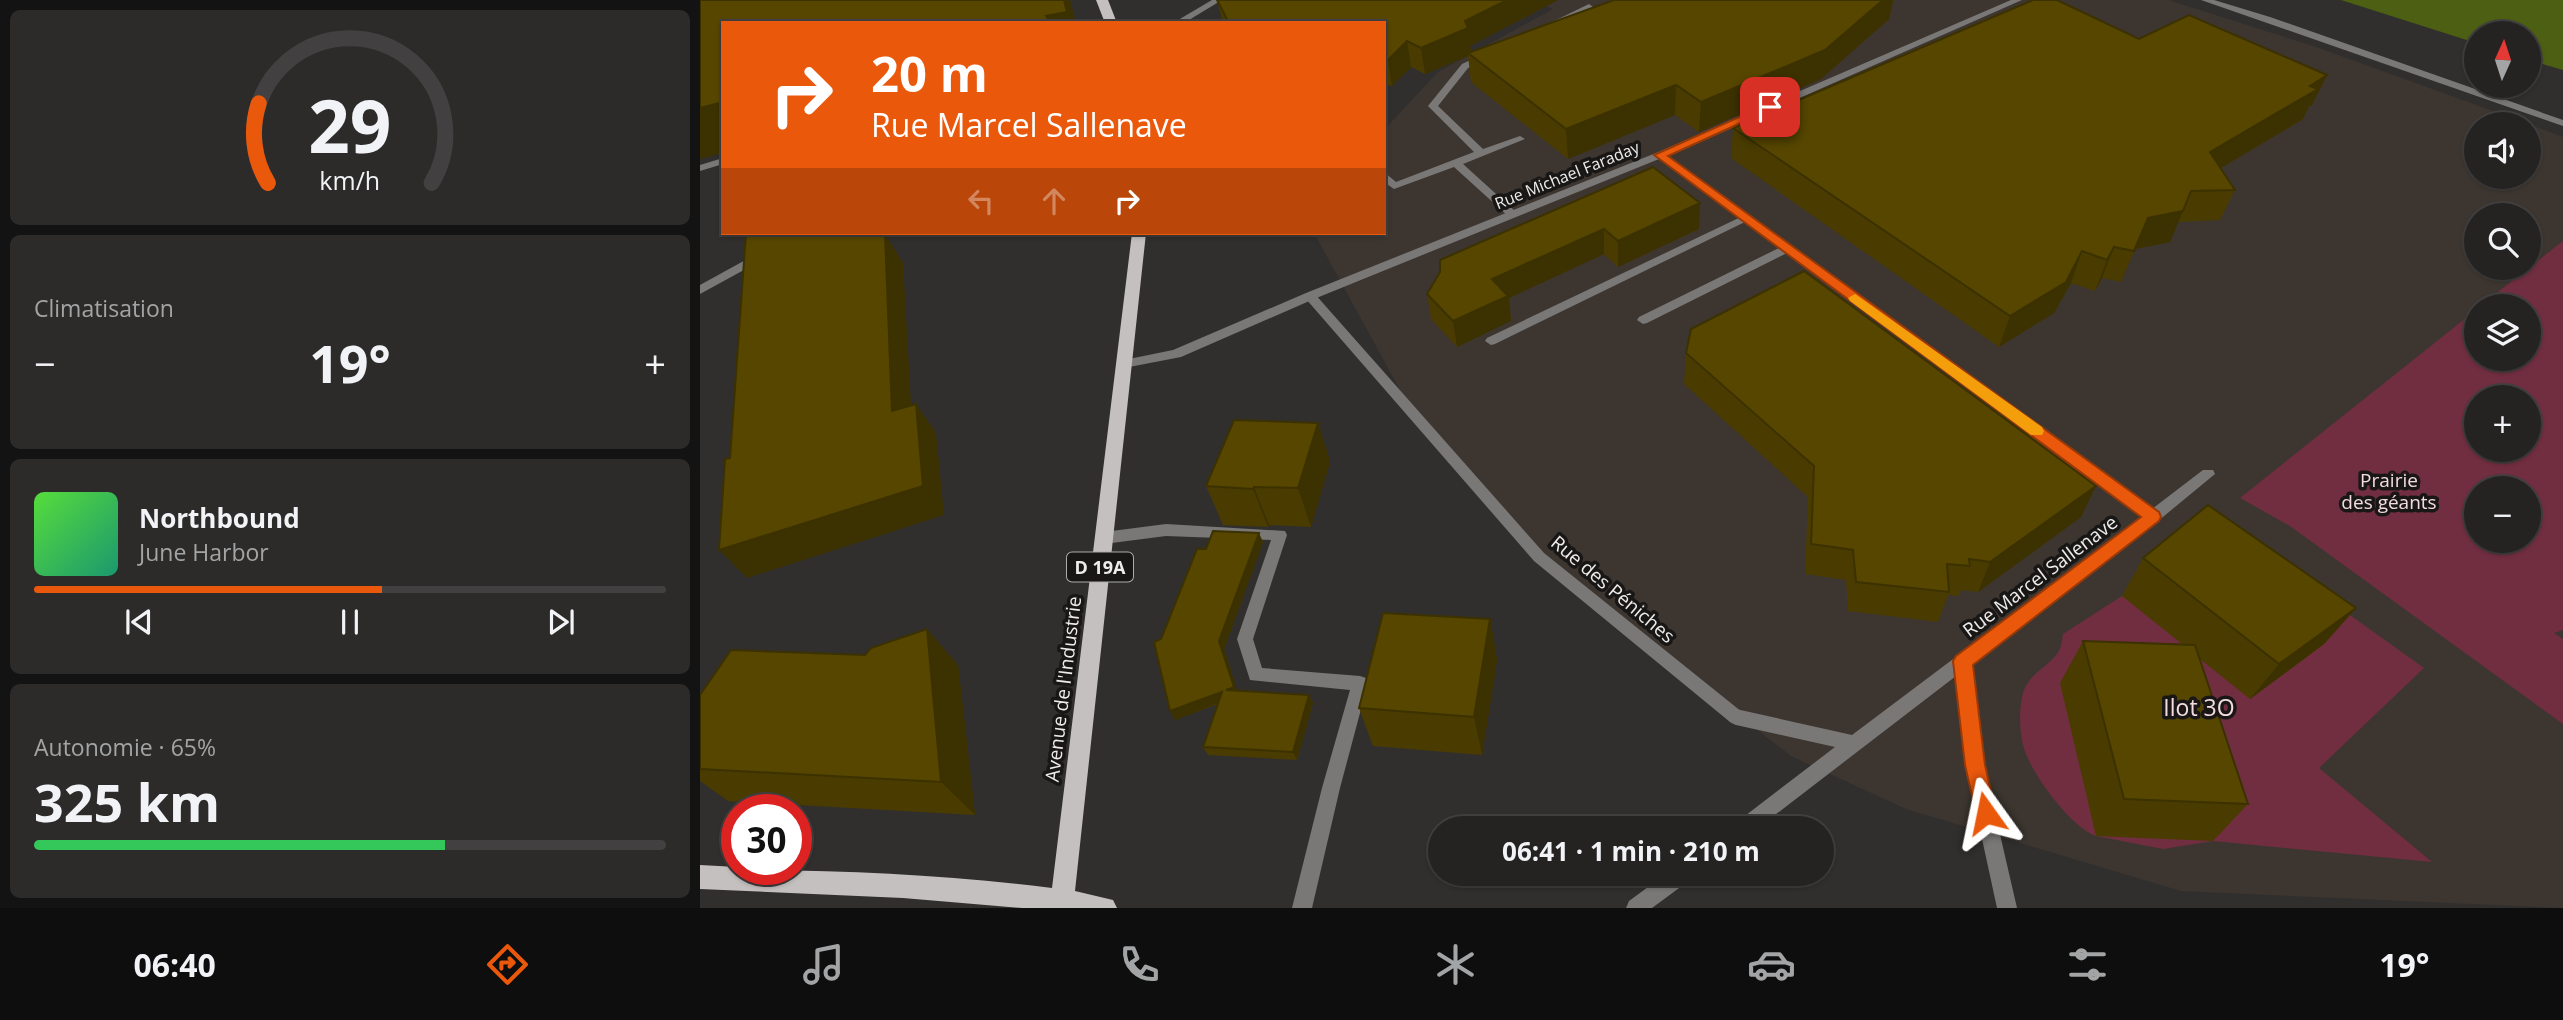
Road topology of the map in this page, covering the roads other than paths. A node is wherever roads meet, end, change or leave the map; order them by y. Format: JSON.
{"nodes":[{"id":1,"x":1102,"y":0,"type":"edge"},
{"id":2,"x":1218,"y":0,"type":"edge"},
{"id":3,"x":2018,"y":0,"type":"edge"},
{"id":4,"x":2205,"y":0,"type":"edge"},
{"id":5,"x":1590,"y":7,"type":"edge"},
{"id":6,"x":1110,"y":21,"type":"edge"},
{"id":7,"x":1181,"y":21,"type":"edge"},
{"id":8,"x":1539,"y":31,"type":"edge"},
{"id":9,"x":1502,"y":48,"type":"edge"},
{"id":10,"x":2563,"y":123,"type":"edge"},
{"id":11,"x":1520,"y":139,"type":"dead end"},
{"id":12,"x":1482,"y":153,"type":"junction"},
{"id":13,"x":1660,"y":155,"type":"junction"},
{"id":14,"x":721,"y":162,"type":"edge"},
{"id":15,"x":1456,"y":163,"type":"junction"},
{"id":16,"x":700,"y":168,"type":"edge"},
{"id":17,"x":1386,"y":178,"type":"edge"},
{"id":18,"x":1512,"y":214,"type":"junction"},
{"id":19,"x":1745,"y":218,"type":"junction"},
{"id":20,"x":1139,"y":235,"type":"edge"},
{"id":21,"x":1787,"y":248,"type":"junction"},
{"id":22,"x":769,"y":252,"type":"edge"},
{"id":23,"x":700,"y":290,"type":"edge"},
{"id":24,"x":1310,"y":296,"type":"junction"},
{"id":25,"x":1643,"y":320,"type":"dead end"},
{"id":26,"x":1490,"y":341,"type":"dead end"},
{"id":27,"x":1124,"y":364,"type":"junction"},
{"id":28,"x":2208,"y":474,"type":"dead end"},
{"id":29,"x":2153,"y":517,"type":"junction"},
{"id":30,"x":1104,"y":538,"type":"junction"},
{"id":31,"x":1963,"y":661,"type":"junction"},
{"id":32,"x":1855,"y":744,"type":"junction"},
{"id":33,"x":1759,"y":816,"type":"edge"},
{"id":34,"x":700,"y":877,"type":"edge"},
{"id":35,"x":1665,"y":886,"type":"edge"},
{"id":36,"x":1062,"y":900,"type":"junction"},
{"id":37,"x":1105,"y":908,"type":"edge"},
{"id":38,"x":1302,"y":908,"type":"edge"},
{"id":39,"x":1636,"y":908,"type":"edge"},
{"id":40,"x":2007,"y":908,"type":"edge"}],
"edges":[{"from":1,"to":6,"type":"main road"},
{"from":2,"to":7,"type":"street"},
{"from":3,"to":13,"type":"street","name":"Rue Michael Faraday"},
{"from":4,"to":10,"type":"street"},
{"from":5,"to":8,"type":"street"},
{"from":9,"to":12,"type":"street"},
{"from":11,"to":12,"type":"street"},
{"from":12,"to":15,"type":"street"},
{"from":13,"to":18,"type":"street","name":"Rue Michael Faraday"},
{"from":13,"to":19,"type":"street"},
{"from":14,"to":16,"type":"street"},
{"from":15,"to":17,"type":"street"},
{"from":15,"to":18,"type":"street"},
{"from":18,"to":24,"type":"street","name":"Rue Michael Faraday"},
{"from":19,"to":21,"type":"street"},
{"from":19,"to":26,"type":"street"},
{"from":20,"to":27,"type":"main road","name":"Avenue de l'Industrie","number":"D 19A"},
{"from":21,"to":25,"type":"street"},
{"from":21,"to":29,"type":"street"},
{"from":22,"to":23,"type":"street"},
{"from":24,"to":27,"type":"street","name":"Rue Michael Faraday"},
{"from":24,"to":32,"type":"street","name":"Rue des Péniches"},
{"from":27,"to":30,"type":"main road","name":"Avenue de l'Industrie","number":"D 19A"},
{"from":28,"to":29,"type":"street","name":"Rue Marcel Sallenave"},
{"from":29,"to":31,"type":"street","name":"Rue Marcel Sallenave"},
{"from":30,"to":36,"type":"main road","name":"Avenue de l'Industrie","number":"D 19A"},
{"from":30,"to":38,"type":"street"},
{"from":31,"to":32,"type":"street"},
{"from":31,"to":40,"type":"street","name":"Rue Marcel Sallenave"},
{"from":32,"to":33,"type":"street"},
{"from":34,"to":36,"type":"main road"},
{"from":35,"to":39,"type":"street"},
{"from":36,"to":37,"type":"main road"}]}
